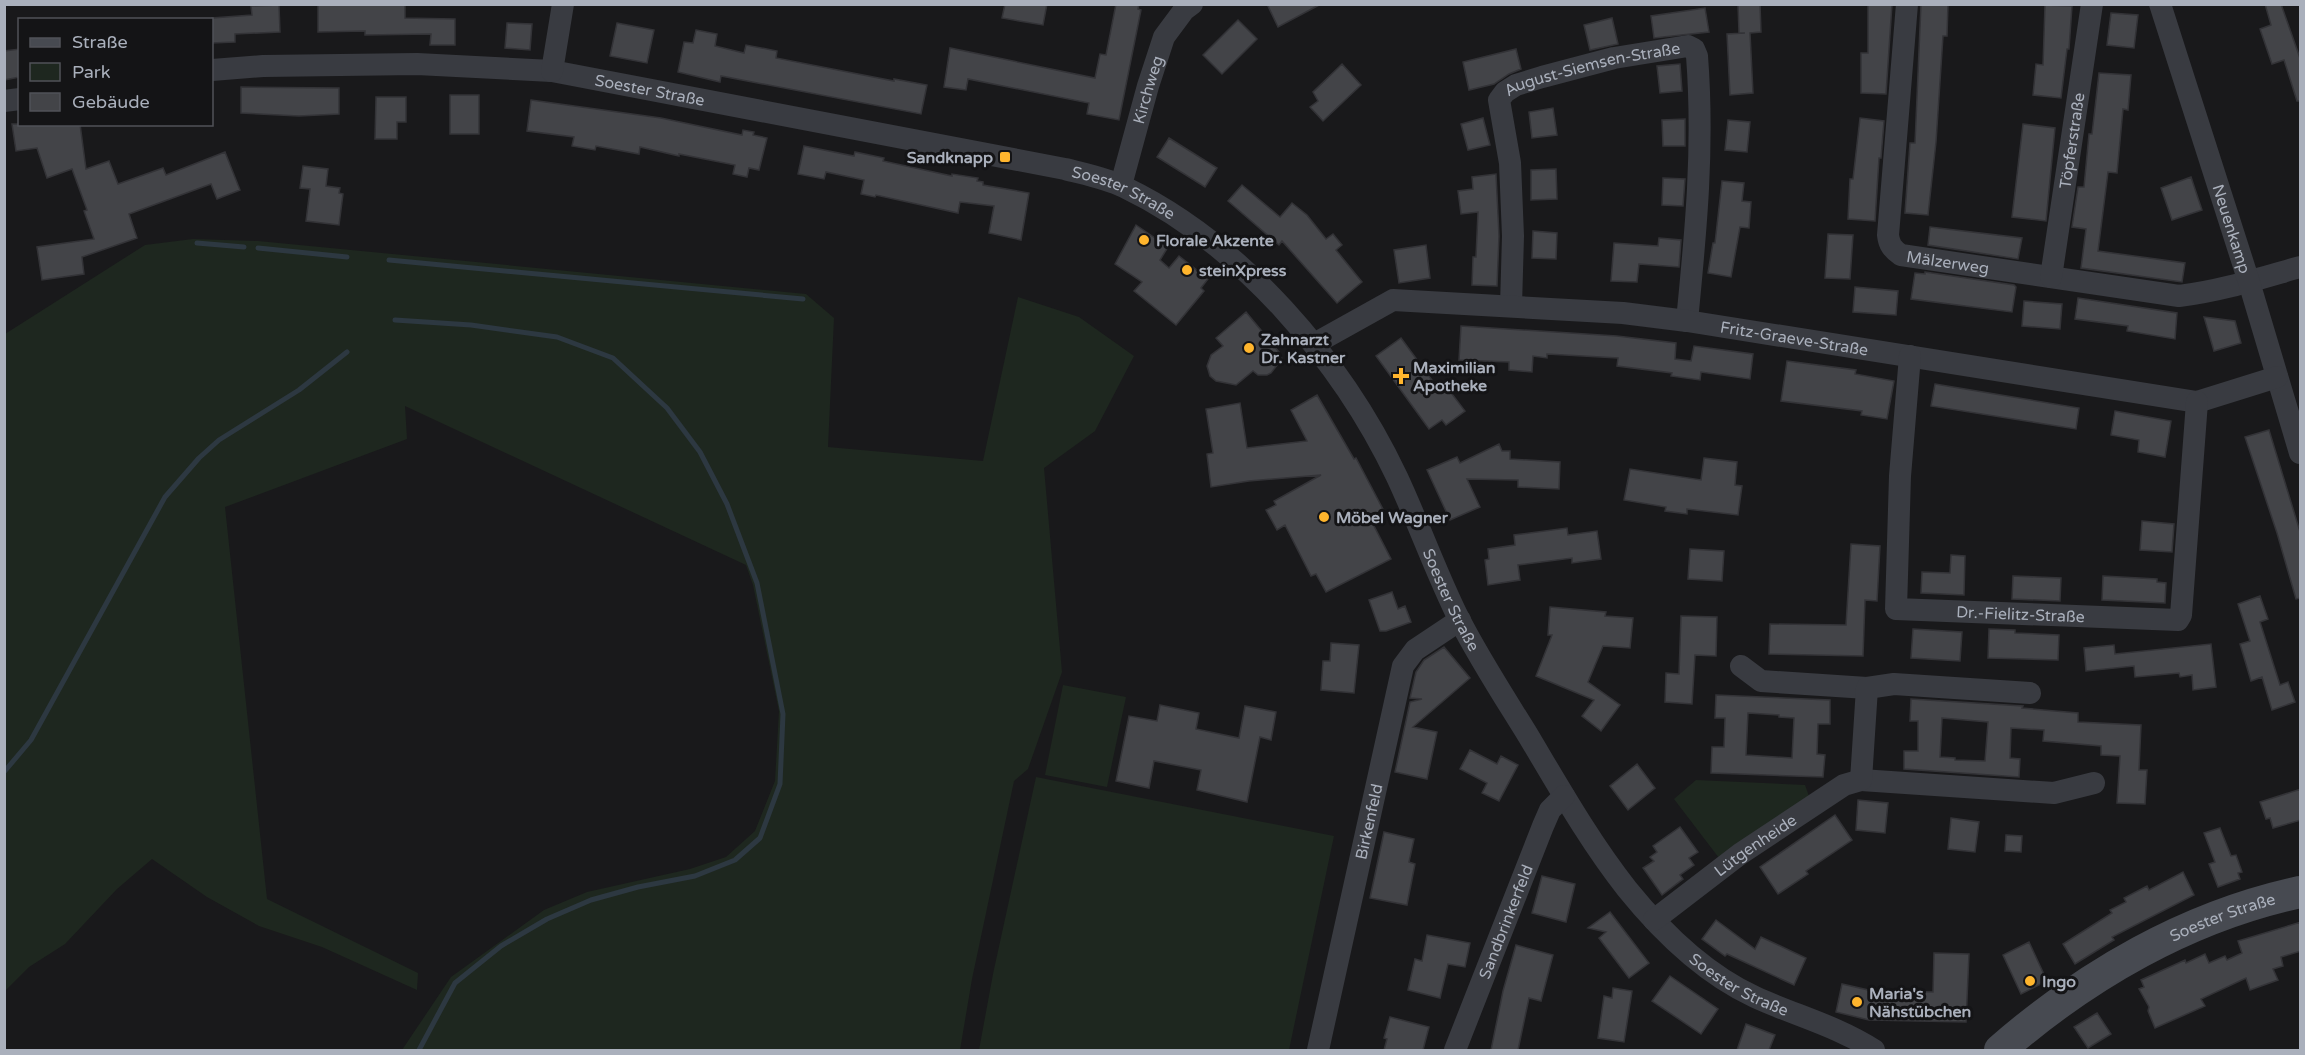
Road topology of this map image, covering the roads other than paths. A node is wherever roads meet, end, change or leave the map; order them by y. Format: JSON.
{"nodes":[{"id":1,"x":564,"y":4,"type":"edge"},
{"id":2,"x":1907,"y":4,"type":"edge"},
{"id":3,"x":2092,"y":4,"type":"edge"},
{"id":4,"x":2160,"y":4,"type":"edge"},
{"id":5,"x":1185,"y":6,"type":"edge"},
{"id":6,"x":213,"y":70,"type":"edge"},
{"id":7,"x":552,"y":71,"type":"junction"},
{"id":8,"x":1121,"y":185,"type":"junction"},
{"id":9,"x":2301,"y":267,"type":"edge"},
{"id":10,"x":2051,"y":277,"type":"junction"},
{"id":11,"x":2249,"y":282,"type":"junction"},
{"id":12,"x":1511,"y":306,"type":"junction"},
{"id":13,"x":1687,"y":321,"type":"junction"},
{"id":14,"x":1314,"y":344,"type":"junction"},
{"id":15,"x":1910,"y":356,"type":"junction"},
{"id":16,"x":2277,"y":377,"type":"junction"},
{"id":17,"x":2197,"y":402,"type":"junction"},
{"id":18,"x":2301,"y":453,"type":"edge"},
{"id":19,"x":1460,"y":620,"type":"junction"},
{"id":20,"x":1741,"y":666,"type":"dead end"},
{"id":21,"x":1867,"y":688,"type":"junction"},
{"id":22,"x":2030,"y":693,"type":"dead end"},
{"id":23,"x":1861,"y":780,"type":"junction"},
{"id":24,"x":2094,"y":783,"type":"dead end"},
{"id":25,"x":1564,"y":796,"type":"junction"},
{"id":26,"x":2301,"y":892,"type":"edge"},
{"id":27,"x":1654,"y":920,"type":"junction"},
{"id":28,"x":1318,"y":1050,"type":"edge"},
{"id":29,"x":1455,"y":1050,"type":"edge"},
{"id":30,"x":1874,"y":1050,"type":"edge"},
{"id":31,"x":2000,"y":1050,"type":"edge"}],
"edges":[{"from":1,"to":7,"type":"street"},
{"from":2,"to":10,"type":"street","name":"Mälzerweg"},
{"from":3,"to":10,"type":"street","name":"Töpferstraße"},
{"from":4,"to":11,"type":"street","name":"Neuenkamp"},
{"from":5,"to":8,"type":"street","name":"Kirchweg"},
{"from":6,"to":7,"type":"street","name":"Soester Straße"},
{"from":7,"to":8,"type":"street","name":"Soester Straße"},
{"from":8,"to":14,"type":"street","name":"Soester Straße"},
{"from":9,"to":11,"type":"street","name":"Mälzerweg"},
{"from":10,"to":11,"type":"street","name":"Mälzerweg"},
{"from":11,"to":16,"type":"street","name":"Neuenkamp"},
{"from":12,"to":13,"type":"street","name":"Fritz-Graeve-Straße"},
{"from":12,"to":13,"type":"street","name":"August-Siemsen-Straße"},
{"from":12,"to":14,"type":"street","name":"Fritz-Graeve-Straße"},
{"from":13,"to":15,"type":"street","name":"Fritz-Graeve-Straße"},
{"from":14,"to":19,"type":"street","name":"Soester Straße"},
{"from":15,"to":17,"type":"street","name":"Fritz-Graeve-Straße"},
{"from":15,"to":17,"type":"street","name":"Dr.-Fielitz-Straße"},
{"from":16,"to":17,"type":"street","name":"Fritz-Graeve-Straße"},
{"from":16,"to":18,"type":"street","name":"Neuenkamp"},
{"from":19,"to":25,"type":"street","name":"Soester Straße"},
{"from":19,"to":28,"type":"street","name":"Birkenfeld"},
{"from":20,"to":21,"type":"street"},
{"from":21,"to":22,"type":"street"},
{"from":21,"to":23,"type":"street"},
{"from":23,"to":24,"type":"street","name":"Lütgenheide"},
{"from":23,"to":27,"type":"street","name":"Lütgenheide"},
{"from":25,"to":27,"type":"street","name":"Soester Straße"},
{"from":25,"to":29,"type":"street","name":"Sandbrinkerfeld"},
{"from":26,"to":31,"type":"main road","name":"Soester Straße"},
{"from":27,"to":30,"type":"street","name":"Soester Straße"}]}
